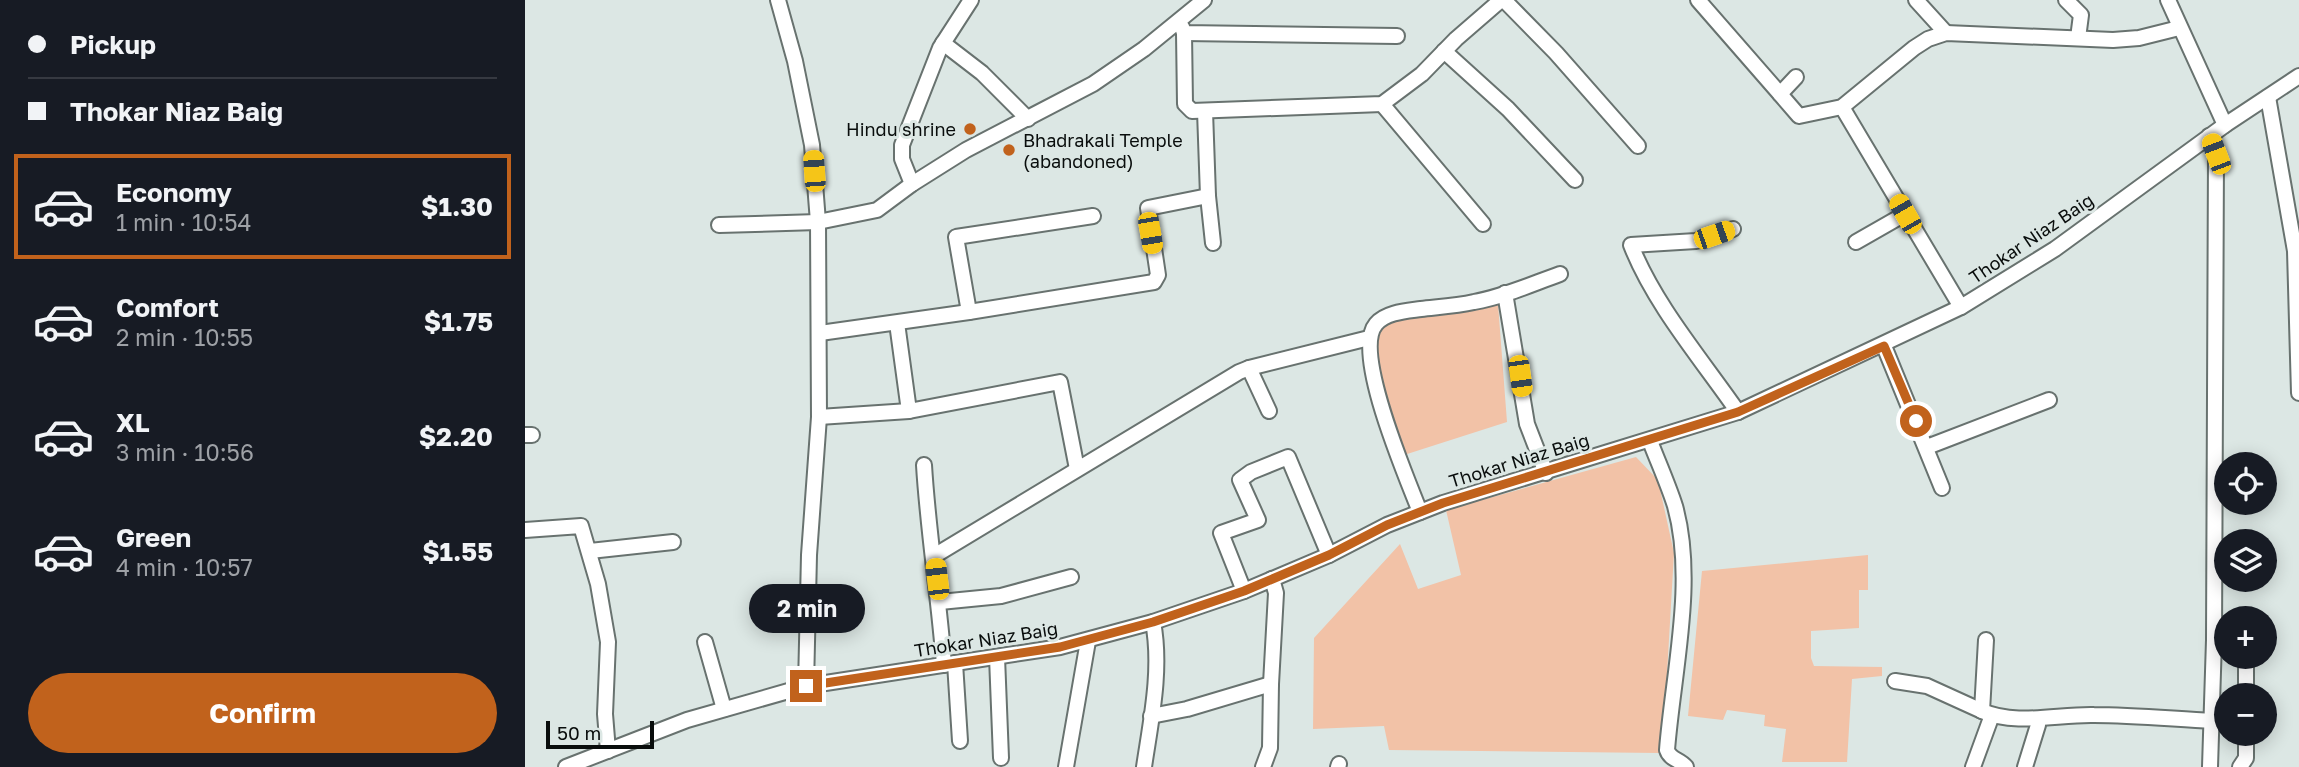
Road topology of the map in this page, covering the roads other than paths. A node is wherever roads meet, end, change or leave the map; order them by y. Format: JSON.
{"nodes":[{"id":1,"x":778,"y":0,"type":"edge"},
{"id":2,"x":971,"y":0,"type":"edge"},
{"id":3,"x":1204,"y":0,"type":"edge"},
{"id":4,"x":1502,"y":0,"type":"edge"},
{"id":5,"x":1697,"y":0,"type":"edge"},
{"id":6,"x":1916,"y":0,"type":"edge"},
{"id":7,"x":2066,"y":0,"type":"edge"},
{"id":8,"x":2168,"y":0,"type":"edge"},
{"id":9,"x":1181,"y":26,"type":"junction"},
{"id":10,"x":2179,"y":28,"type":"junction"},
{"id":11,"x":1946,"y":33,"type":"junction"},
{"id":12,"x":1397,"y":36,"type":"dead end"},
{"id":13,"x":2078,"y":38,"type":"junction"},
{"id":14,"x":943,"y":43,"type":"junction"},
{"id":15,"x":1444,"y":51,"type":"junction"},
{"id":16,"x":2299,"y":76,"type":"edge"},
{"id":17,"x":1796,"y":77,"type":"dead end"},
{"id":18,"x":1780,"y":94,"type":"junction"},
{"id":19,"x":2268,"y":97,"type":"junction"},
{"id":20,"x":1382,"y":104,"type":"junction"},
{"id":21,"x":1842,"y":107,"type":"junction"},
{"id":22,"x":1205,"y":111,"type":"junction"},
{"id":23,"x":1028,"y":119,"type":"junction"},
{"id":24,"x":2225,"y":125,"type":"junction"},
{"id":25,"x":2210,"y":136,"type":"junction"},
{"id":26,"x":1638,"y":146,"type":"dead end"},
{"id":27,"x":1575,"y":180,"type":"dead end"},
{"id":28,"x":912,"y":184,"type":"junction"},
{"id":29,"x":1208,"y":195,"type":"junction"},
{"id":30,"x":1905,"y":214,"type":"junction"},
{"id":31,"x":1093,"y":216,"type":"dead end"},
{"id":32,"x":818,"y":222,"type":"junction"},
{"id":33,"x":1483,"y":224,"type":"dead end"},
{"id":34,"x":719,"y":225,"type":"dead end"},
{"id":35,"x":1733,"y":229,"type":"dead end"},
{"id":36,"x":1856,"y":242,"type":"dead end"},
{"id":37,"x":1213,"y":243,"type":"dead end"},
{"id":38,"x":1560,"y":274,"type":"dead end"},
{"id":39,"x":1505,"y":293,"type":"junction"},
{"id":40,"x":1961,"y":307,"type":"junction"},
{"id":41,"x":969,"y":312,"type":"junction"},
{"id":42,"x":897,"y":323,"type":"junction"},
{"id":43,"x":820,"y":333,"type":"junction"},
{"id":44,"x":1369,"y":338,"type":"junction"},
{"id":45,"x":1884,"y":346,"type":"junction"},
{"id":46,"x":1249,"y":368,"type":"junction"},
{"id":47,"x":2299,"y":393,"type":"edge"},
{"id":48,"x":2049,"y":400,"type":"dead end"},
{"id":49,"x":909,"y":411,"type":"junction"},
{"id":50,"x":1269,"y":411,"type":"dead end"},
{"id":51,"x":1738,"y":412,"type":"junction"},
{"id":52,"x":819,"y":417,"type":"junction"},
{"id":53,"x":1650,"y":441,"type":"junction"},
{"id":54,"x":1927,"y":447,"type":"junction"},
{"id":55,"x":924,"y":465,"type":"dead end"},
{"id":56,"x":1077,"y":470,"type":"junction"},
{"id":57,"x":1546,"y":473,"type":"junction"},
{"id":58,"x":1942,"y":488,"type":"dead end"},
{"id":59,"x":1420,"y":512,"type":"junction"},
{"id":60,"x":525,"y":530,"type":"edge"},
{"id":61,"x":673,"y":542,"type":"dead end"},
{"id":62,"x":590,"y":551,"type":"junction"},
{"id":63,"x":1329,"y":555,"type":"junction"},
{"id":64,"x":934,"y":556,"type":"junction"},
{"id":65,"x":1071,"y":577,"type":"dead end"},
{"id":66,"x":1272,"y":579,"type":"junction"},
{"id":67,"x":1244,"y":591,"type":"junction"},
{"id":68,"x":940,"y":602,"type":"junction"},
{"id":69,"x":1153,"y":622,"type":"junction"},
{"id":70,"x":1986,"y":640,"type":"dead end"},
{"id":71,"x":1088,"y":641,"type":"junction"},
{"id":72,"x":705,"y":642,"type":"dead end"},
{"id":73,"x":997,"y":657,"type":"junction"},
{"id":74,"x":949,"y":664,"type":"junction"},
{"id":75,"x":1895,"y":681,"type":"dead end"},
{"id":76,"x":1271,"y":684,"type":"junction"},
{"id":77,"x":806,"y":686,"type":"junction"},
{"id":78,"x":725,"y":709,"type":"junction"},
{"id":79,"x":1987,"y":713,"type":"junction"},
{"id":80,"x":1151,"y":716,"type":"junction"},
{"id":81,"x":2037,"y":719,"type":"junction"},
{"id":82,"x":2212,"y":721,"type":"junction"},
{"id":83,"x":960,"y":741,"type":"dead end"},
{"id":84,"x":2246,"y":746,"type":"edge"},
{"id":85,"x":608,"y":751,"type":"junction"},
{"id":86,"x":1001,"y":758,"type":"dead end"},
{"id":87,"x":566,"y":767,"type":"edge"},
{"id":88,"x":1066,"y":767,"type":"edge"},
{"id":89,"x":1144,"y":767,"type":"edge"},
{"id":90,"x":1263,"y":767,"type":"edge"},
{"id":91,"x":1686,"y":767,"type":"edge"},
{"id":92,"x":1973,"y":767,"type":"edge"},
{"id":93,"x":2025,"y":767,"type":"edge"},
{"id":94,"x":2210,"y":767,"type":"edge"},
{"id":95,"x":2240,"y":767,"type":"edge"}],
"edges":[{"from":1,"to":32,"type":"street"},
{"from":2,"to":14,"type":"street"},
{"from":3,"to":9,"type":"street"},
{"from":4,"to":15,"type":"street"},
{"from":4,"to":26,"type":"street"},
{"from":5,"to":18,"type":"street"},
{"from":6,"to":11,"type":"street"},
{"from":7,"to":13,"type":"street"},
{"from":8,"to":10,"type":"street"},
{"from":9,"to":12,"type":"street"},
{"from":9,"to":22,"type":"street"},
{"from":9,"to":23,"type":"street"},
{"from":10,"to":13,"type":"street"},
{"from":10,"to":24,"type":"street"},
{"from":11,"to":13,"type":"street"},
{"from":11,"to":21,"type":"street"},
{"from":14,"to":23,"type":"street"},
{"from":14,"to":28,"type":"street"},
{"from":15,"to":20,"type":"street"},
{"from":15,"to":27,"type":"street"},
{"from":16,"to":19,"type":"street","name":"Thokar Niaz Baig"},
{"from":17,"to":18,"type":"street"},
{"from":18,"to":21,"type":"street"},
{"from":19,"to":24,"type":"street","name":"Thokar Niaz Baig"},
{"from":19,"to":47,"type":"street"},
{"from":20,"to":22,"type":"street"},
{"from":20,"to":33,"type":"street"},
{"from":21,"to":30,"type":"street"},
{"from":22,"to":29,"type":"street"},
{"from":23,"to":28,"type":"street"},
{"from":24,"to":25,"type":"street","name":"Thokar Niaz Baig"},
{"from":25,"to":40,"type":"street","name":"Thokar Niaz Baig"},
{"from":25,"to":82,"type":"street"},
{"from":28,"to":32,"type":"street"},
{"from":29,"to":37,"type":"street"},
{"from":29,"to":41,"type":"street"},
{"from":30,"to":36,"type":"street"},
{"from":30,"to":40,"type":"street"},
{"from":31,"to":41,"type":"street"},
{"from":32,"to":34,"type":"street"},
{"from":32,"to":43,"type":"street"},
{"from":35,"to":51,"type":"street"},
{"from":38,"to":39,"type":"street"},
{"from":39,"to":44,"type":"street"},
{"from":39,"to":57,"type":"street"},
{"from":40,"to":45,"type":"street","name":"Thokar Niaz Baig"},
{"from":41,"to":42,"type":"street"},
{"from":42,"to":43,"type":"street"},
{"from":42,"to":49,"type":"street"},
{"from":43,"to":52,"type":"street"},
{"from":44,"to":46,"type":"street"},
{"from":44,"to":59,"type":"street"},
{"from":45,"to":51,"type":"street","name":"Thokar Niaz Baig"},
{"from":45,"to":54,"type":"street"},
{"from":46,"to":50,"type":"street"},
{"from":46,"to":56,"type":"street"},
{"from":48,"to":54,"type":"street"},
{"from":49,"to":52,"type":"street"},
{"from":49,"to":56,"type":"street"},
{"from":51,"to":53,"type":"street","name":"Thokar Niaz Baig"},
{"from":52,"to":77,"type":"street"},
{"from":53,"to":57,"type":"street","name":"Thokar Niaz Baig"},
{"from":53,"to":91,"type":"street"},
{"from":54,"to":58,"type":"street"},
{"from":55,"to":64,"type":"street"},
{"from":56,"to":64,"type":"street"},
{"from":57,"to":59,"type":"street","name":"Thokar Niaz Baig"},
{"from":59,"to":63,"type":"street","name":"Thokar Niaz Baig"},
{"from":60,"to":62,"type":"street"},
{"from":61,"to":62,"type":"street"},
{"from":62,"to":85,"type":"street"},
{"from":63,"to":66,"type":"street","name":"Thokar Niaz Baig"},
{"from":63,"to":67,"type":"street"},
{"from":64,"to":68,"type":"street"},
{"from":65,"to":68,"type":"street"},
{"from":66,"to":67,"type":"street","name":"Thokar Niaz Baig"},
{"from":66,"to":76,"type":"street"},
{"from":67,"to":69,"type":"street","name":"Thokar Niaz Baig"},
{"from":68,"to":74,"type":"street"},
{"from":69,"to":71,"type":"street","name":"Thokar Niaz Baig"},
{"from":69,"to":80,"type":"street"},
{"from":70,"to":79,"type":"street"},
{"from":71,"to":73,"type":"street","name":"Thokar Niaz Baig"},
{"from":71,"to":88,"type":"street"},
{"from":72,"to":78,"type":"street"},
{"from":73,"to":74,"type":"street","name":"Thokar Niaz Baig"},
{"from":73,"to":86,"type":"street"},
{"from":74,"to":77,"type":"street","name":"Thokar Niaz Baig"},
{"from":74,"to":83,"type":"street"},
{"from":75,"to":79,"type":"street"},
{"from":76,"to":80,"type":"street"},
{"from":76,"to":90,"type":"street"},
{"from":77,"to":78,"type":"street","name":"Thokar Niaz Baig"},
{"from":78,"to":85,"type":"street","name":"Thokar Niaz Baig"},
{"from":79,"to":81,"type":"street"},
{"from":79,"to":92,"type":"street"},
{"from":80,"to":89,"type":"street"},
{"from":81,"to":82,"type":"street"},
{"from":81,"to":93,"type":"street"},
{"from":82,"to":94,"type":"street"},
{"from":84,"to":95,"type":"street"},
{"from":85,"to":87,"type":"street","name":"Thokar Niaz Baig"}]}
